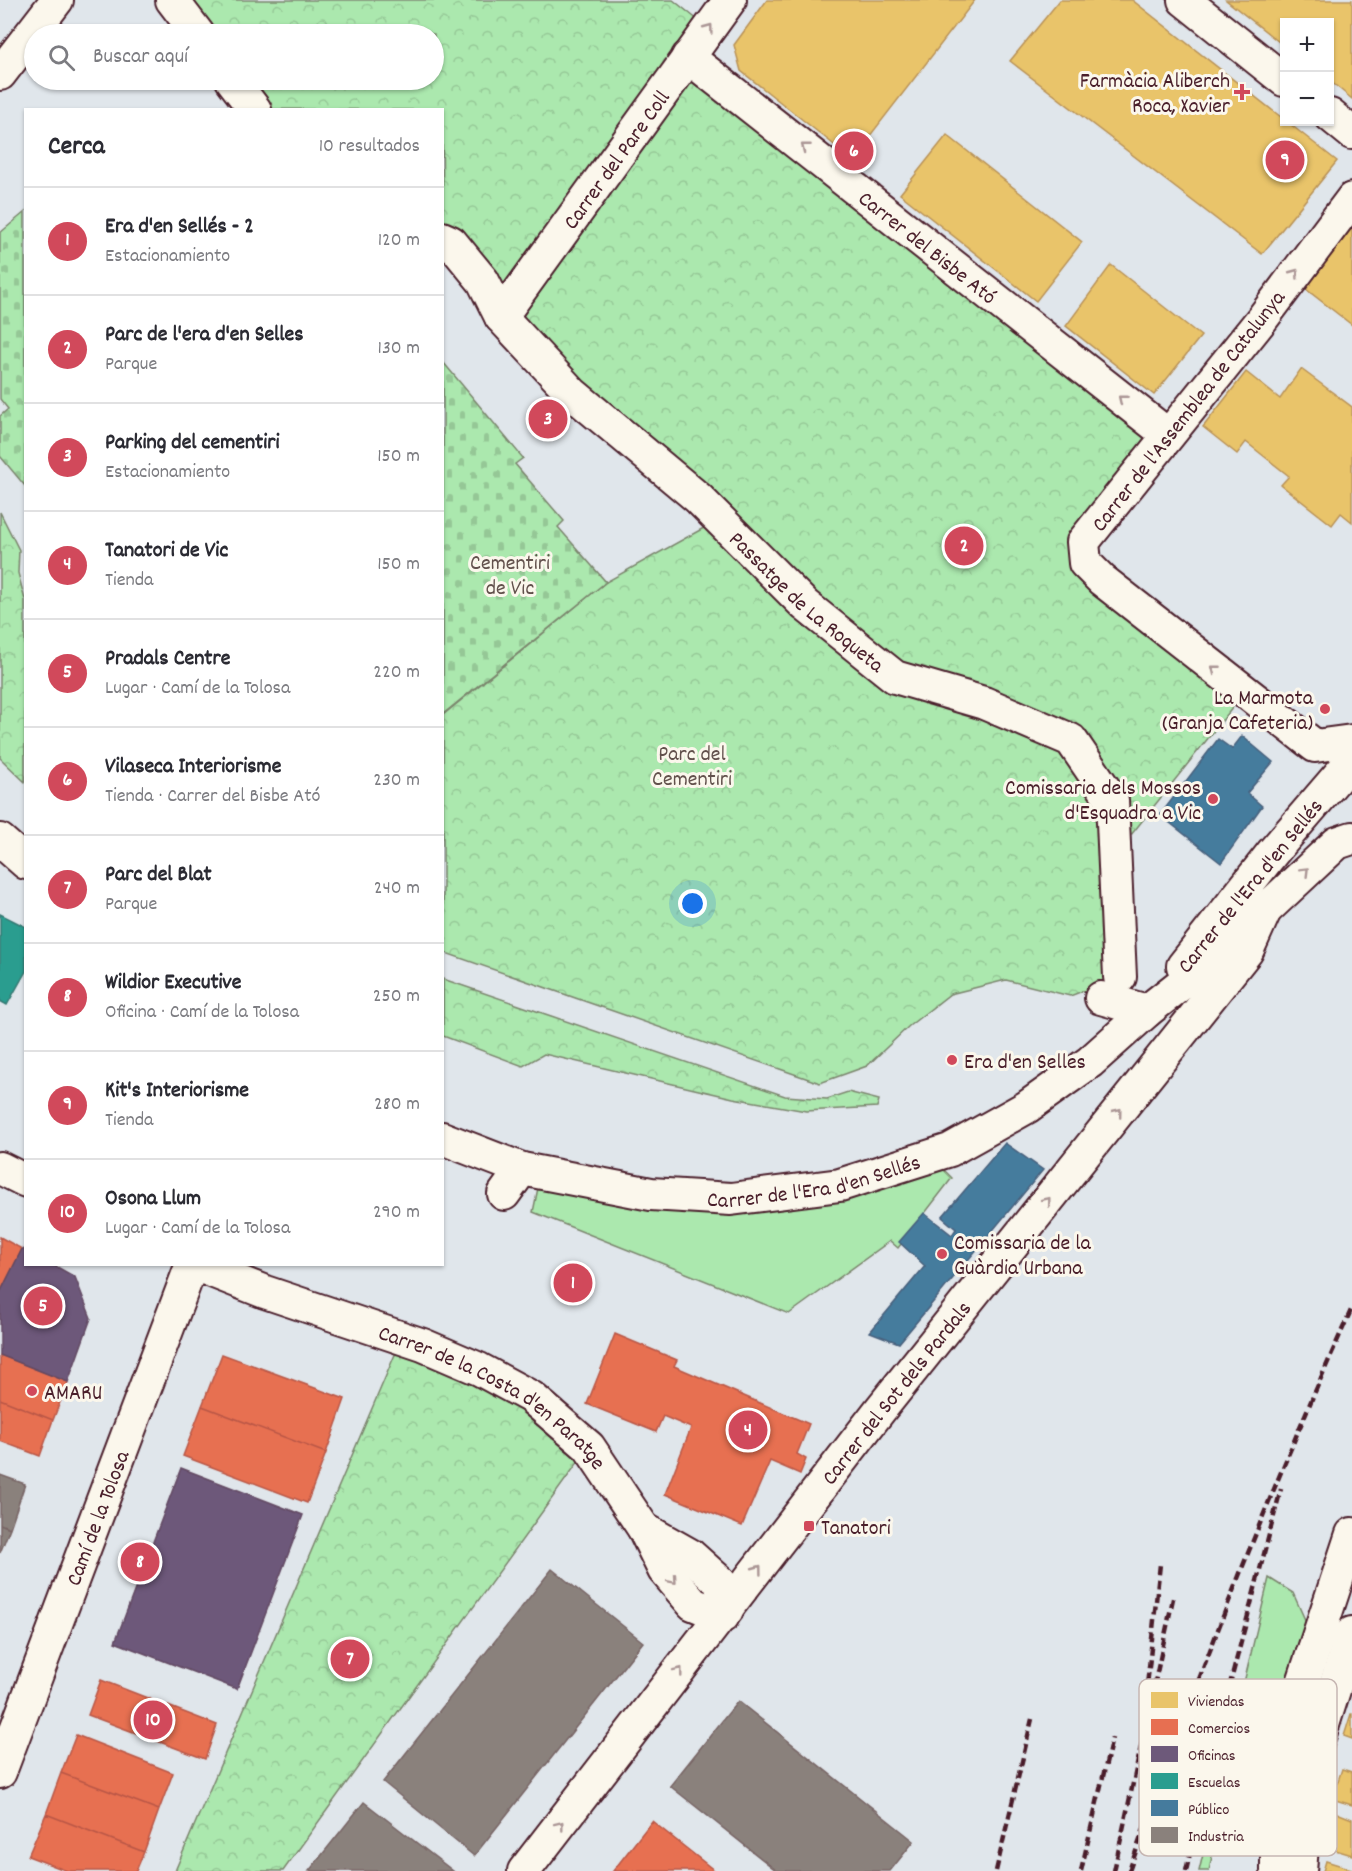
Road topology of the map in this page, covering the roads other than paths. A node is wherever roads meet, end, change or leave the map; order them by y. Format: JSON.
{"nodes":[{"id":1,"x":57,"y":0,"type":"edge"},
{"id":2,"x":172,"y":0,"type":"edge"},
{"id":3,"x":730,"y":0,"type":"edge"},
{"id":4,"x":1184,"y":0,"type":"edge"},
{"id":5,"x":39,"y":24,"type":"edge"},
{"id":6,"x":190,"y":24,"type":"edge"},
{"id":7,"x":24,"y":43,"type":"edge"},
{"id":8,"x":688,"y":57,"type":"junction"},
{"id":9,"x":0,"y":74,"type":"edge"},
{"id":10,"x":1280,"y":77,"type":"edge"},
{"id":11,"x":240,"y":90,"type":"edge"},
{"id":12,"x":253,"y":108,"type":"edge"},
{"id":13,"x":1334,"y":120,"type":"edge"},
{"id":14,"x":1352,"y":133,"type":"edge"},
{"id":15,"x":1352,"y":199,"type":"edge"},
{"id":16,"x":444,"y":239,"type":"edge"},
{"id":17,"x":501,"y":317,"type":"junction"},
{"id":18,"x":1168,"y":435,"type":"junction"},
{"id":19,"x":1352,"y":741,"type":"edge"},
{"id":20,"x":1352,"y":760,"type":"edge"},
{"id":21,"x":1352,"y":838,"type":"edge"},
{"id":22,"x":0,"y":840,"type":"edge"},
{"id":23,"x":24,"y":861,"type":"edge"},
{"id":24,"x":1264,"y":912,"type":"junction"},
{"id":25,"x":1147,"y":1011,"type":"junction"},
{"id":26,"x":444,"y":1139,"type":"edge"},
{"id":27,"x":0,"y":1168,"type":"edge"},
{"id":28,"x":522,"y":1168,"type":"junction"},
{"id":29,"x":24,"y":1180,"type":"edge"},
{"id":30,"x":504,"y":1194,"type":"dead end"},
{"id":31,"x":192,"y":1266,"type":"edge"},
{"id":32,"x":198,"y":1266,"type":"edge"},
{"id":33,"x":1352,"y":1534,"type":"edge"},
{"id":34,"x":725,"y":1613,"type":"junction"},
{"id":35,"x":1352,"y":1634,"type":"edge"},
{"id":36,"x":1304,"y":1679,"type":"edge"},
{"id":37,"x":1337,"y":1681,"type":"edge"},
{"id":38,"x":7,"y":1733,"type":"edge"},
{"id":39,"x":0,"y":1772,"type":"edge"},
{"id":40,"x":1301,"y":1856,"type":"edge"},
{"id":41,"x":524,"y":1871,"type":"edge"},
{"id":42,"x":1300,"y":1871,"type":"edge"}],
"edges":[{"from":1,"to":5,"type":"street"},
{"from":2,"to":6,"type":"street"},
{"from":8,"to":3,"type":"street","name":"Carrer del Pare Coll","one_way":true},
{"from":4,"to":10,"type":"street"},
{"from":7,"to":9,"type":"street"},
{"from":8,"to":17,"type":"street","name":"Carrer del Pare Coll"},
{"from":18,"to":8,"type":"street","name":"Carrer del Bisbe Ató","one_way":true},
{"from":11,"to":12,"type":"street"},
{"from":13,"to":14,"type":"street"},
{"from":18,"to":15,"type":"street","name":"Carrer de l'Assemblea de Catalunya","one_way":true},
{"from":16,"to":17,"type":"street","name":"Passatge de La Roqueta"},
{"from":17,"to":25,"type":"street","name":"Passatge de La Roqueta"},
{"from":19,"to":18,"type":"street","name":"Carrer de l'Assemblea de Catalunya","one_way":true},
{"from":20,"to":25,"type":"street","name":"Carrer de l'Era d'en Sellés"},
{"from":24,"to":21,"type":"street","name":"Carrer de l'Era d'en Sellés","one_way":true},
{"from":22,"to":23,"type":"street"},
{"from":24,"to":25,"type":"street","name":"Carrer de l'Era d'en Sellés"},
{"from":34,"to":24,"type":"street","name":"Carrer del Sot dels Pardals","one_way":true},
{"from":25,"to":28,"type":"street","name":"Carrer de l'Era d'en Sellés"},
{"from":26,"to":28,"type":"street","name":"Carrer de l'Era d'en Sellés"},
{"from":27,"to":29,"type":"street"},
{"from":28,"to":30,"type":"street"},
{"from":31,"to":38,"type":"street","name":"Camí de la Tolosa"},
{"from":32,"to":34,"type":"street","name":"Carrer de la Costa d'en Paratge"},
{"from":33,"to":36,"type":"street"},
{"from":41,"to":34,"type":"street","name":"Carrer del Sot dels Pardals","one_way":true},
{"from":35,"to":37,"type":"street"},
{"from":38,"to":39,"type":"street","name":"Camí de la Tolosa"},
{"from":40,"to":42,"type":"street"}]}
